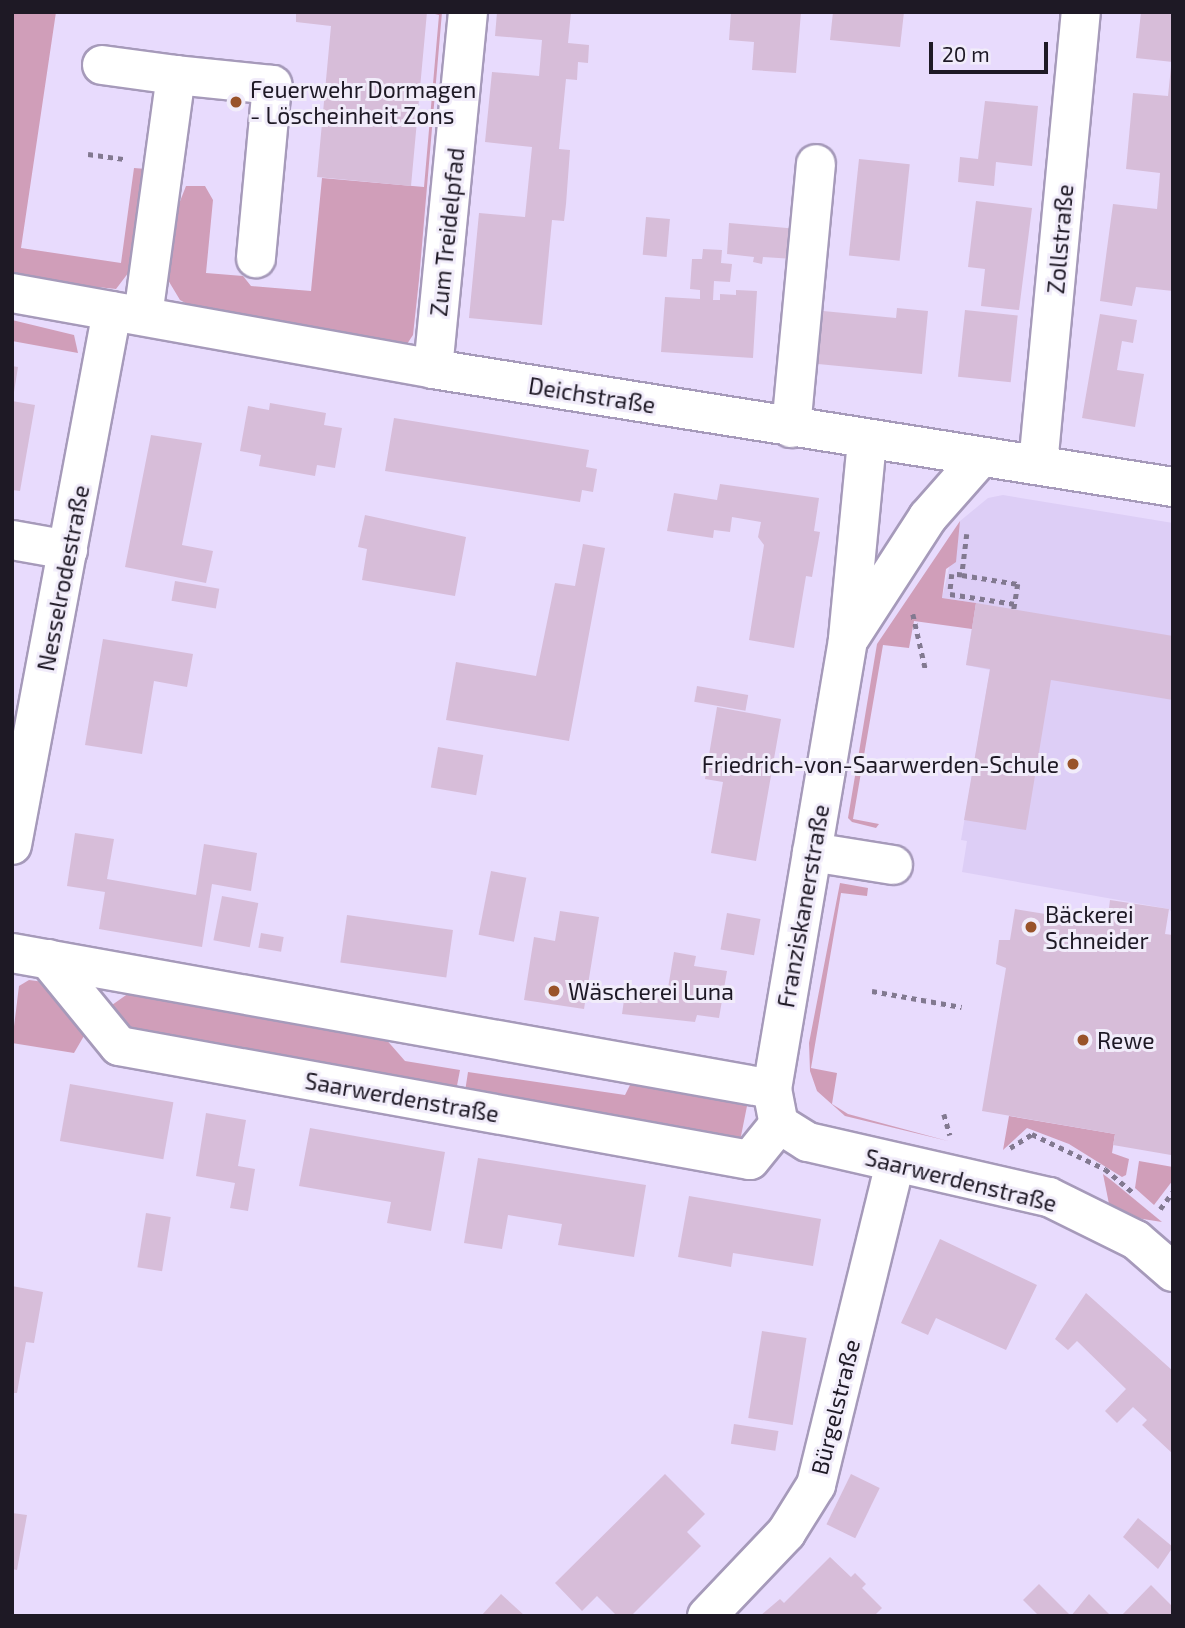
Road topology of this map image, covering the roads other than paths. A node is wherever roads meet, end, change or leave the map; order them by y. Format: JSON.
{"nodes":[{"id":1,"x":468,"y":12,"type":"edge"},
{"id":2,"x":1081,"y":12,"type":"edge"},
{"id":3,"x":102,"y":65,"type":"dead end"},
{"id":4,"x":176,"y":75,"type":"junction"},
{"id":5,"x":816,"y":163,"type":"dead end"},
{"id":6,"x":256,"y":258,"type":"dead end"},
{"id":7,"x":12,"y":293,"type":"edge"},
{"id":8,"x":127,"y":313,"type":"junction"},
{"id":9,"x":433,"y":369,"type":"junction"},
{"id":10,"x":791,"y":428,"type":"junction"},
{"id":11,"x":867,"y":441,"type":"junction"},
{"id":12,"x":980,"y":458,"type":"junction"},
{"id":13,"x":1038,"y":465,"type":"junction"},
{"id":14,"x":1173,"y":487,"type":"edge"},
{"id":15,"x":12,"y":540,"type":"edge"},
{"id":16,"x":68,"y":551,"type":"junction"},
{"id":17,"x":848,"y":640,"type":"junction"},
{"id":18,"x":12,"y":845,"type":"edge"},
{"id":19,"x":812,"y":852,"type":"junction"},
{"id":20,"x":893,"y":865,"type":"dead end"},
{"id":21,"x":30,"y":956,"type":"edge"},
{"id":22,"x":776,"y":1106,"type":"junction"},
{"id":23,"x":895,"y":1163,"type":"junction"},
{"id":24,"x":1173,"y":1272,"type":"edge"},
{"id":25,"x":707,"y":1616,"type":"edge"}],
"edges":[{"from":1,"to":9,"type":"street","name":"Zum Treidelpfad"},
{"from":2,"to":13,"type":"street","name":"Zollstraße"},
{"from":3,"to":4,"type":"street"},
{"from":4,"to":6,"type":"street"},
{"from":4,"to":8,"type":"street","name":"Nesselrodestraße"},
{"from":5,"to":10,"type":"street"},
{"from":7,"to":8,"type":"street","name":"Deichstraße"},
{"from":8,"to":9,"type":"street","name":"Deichstraße"},
{"from":8,"to":16,"type":"street","name":"Nesselrodestraße"},
{"from":9,"to":10,"type":"street","name":"Deichstraße"},
{"from":10,"to":11,"type":"street","name":"Deichstraße"},
{"from":11,"to":12,"type":"street","name":"Deichstraße"},
{"from":11,"to":17,"type":"street","name":"Franziskanerstraße"},
{"from":12,"to":13,"type":"street","name":"Deichstraße"},
{"from":12,"to":17,"type":"street","name":"Franziskanerstraße"},
{"from":13,"to":14,"type":"street","name":"Deichstraße"},
{"from":15,"to":16,"type":"street"},
{"from":16,"to":18,"type":"street","name":"Nesselrodestraße"},
{"from":17,"to":19,"type":"street","name":"Franziskanerstraße"},
{"from":19,"to":20,"type":"street"},
{"from":19,"to":22,"type":"street","name":"Franziskanerstraße"},
{"from":21,"to":22,"type":"street","name":"Saarwerdenstraße"},
{"from":21,"to":22,"type":"street","name":"Saarwerdenstraße"},
{"from":22,"to":23,"type":"street","name":"Saarwerdenstraße"},
{"from":23,"to":24,"type":"street","name":"Saarwerdenstraße"},
{"from":23,"to":25,"type":"street","name":"Bürgelstraße"}]}
